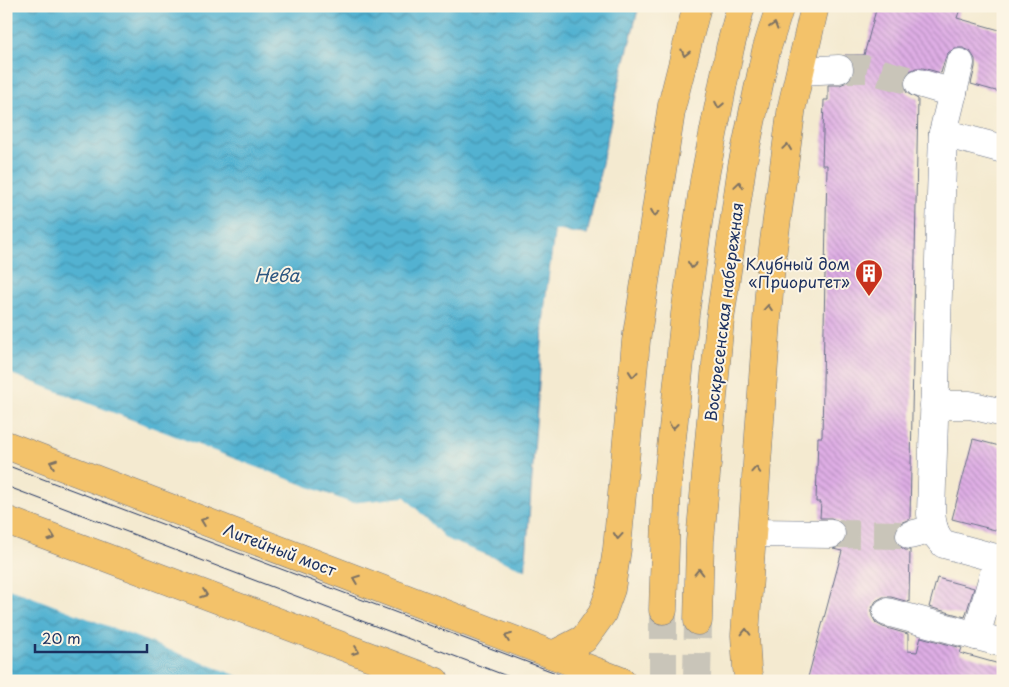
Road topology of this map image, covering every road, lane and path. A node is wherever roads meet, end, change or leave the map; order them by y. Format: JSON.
{"nodes":[{"id":1,"x":697,"y":6,"type":"edge"},
{"id":2,"x":741,"y":6,"type":"edge"},
{"id":3,"x":780,"y":6,"type":"edge"},
{"id":4,"x":815,"y":6,"type":"edge"},
{"id":5,"x":960,"y":63,"type":"dead end"},
{"id":6,"x":839,"y":69,"type":"tunnel mouth"},
{"id":7,"x":801,"y":71,"type":"junction"},
{"id":8,"x":918,"y":83,"type":"tunnel mouth"},
{"id":9,"x":953,"y":94,"type":"junction"},
{"id":10,"x":943,"y":133,"type":"junction"},
{"id":11,"x":1003,"y":149,"type":"edge"},
{"id":12,"x":934,"y":405,"type":"junction"},
{"id":13,"x":1003,"y":413,"type":"edge"},
{"id":14,"x":6,"y":445,"type":"edge"},
{"id":15,"x":6,"y":520,"type":"edge"},
{"id":16,"x":752,"y":534,"type":"junction"},
{"id":17,"x":831,"y":534,"type":"tunnel mouth"},
{"id":18,"x":1000,"y":560,"type":"edge"},
{"id":19,"x":663,"y":610,"type":"tunnel mouth"},
{"id":20,"x":887,"y":612,"type":"dead end"},
{"id":21,"x":698,"y":621,"type":"tunnel mouth"},
{"id":22,"x":976,"y":636,"type":"junction"},
{"id":23,"x":1003,"y":643,"type":"edge"},
{"id":24,"x":553,"y":654,"type":"junction"},
{"id":25,"x":435,"y":681,"type":"edge"},
{"id":26,"x":621,"y":681,"type":"edge"},
{"id":27,"x":749,"y":681,"type":"edge"}],
"edges":[{"from":1,"to":24,"type":"main road","one_way":true},
{"from":2,"to":19,"type":"main road","one_way":true},
{"from":21,"to":3,"type":"main road","name":"Воскресенская набережная","one_way":true},
{"from":4,"to":7,"type":"main road"},
{"from":5,"to":9,"type":"lane"},
{"from":6,"to":7,"type":"lane"},
{"from":16,"to":7,"type":"main road","one_way":true},
{"from":8,"to":9,"type":"lane"},
{"from":9,"to":10,"type":"lane"},
{"from":10,"to":11,"type":"lane"},
{"from":10,"to":12,"type":"lane"},
{"from":12,"to":13,"type":"lane"},
{"from":12,"to":18,"type":"lane"},
{"from":24,"to":14,"type":"main road","name":"Литейный мост","one_way":true},
{"from":15,"to":25,"type":"main road","one_way":true},
{"from":16,"to":17,"type":"lane"},
{"from":27,"to":16,"type":"main road","one_way":true},
{"from":18,"to":22,"type":"lane"},
{"from":20,"to":22,"type":"lane"},
{"from":22,"to":23,"type":"lane"},
{"from":24,"to":26,"type":"main road","name":"Литейный мост"}]}
